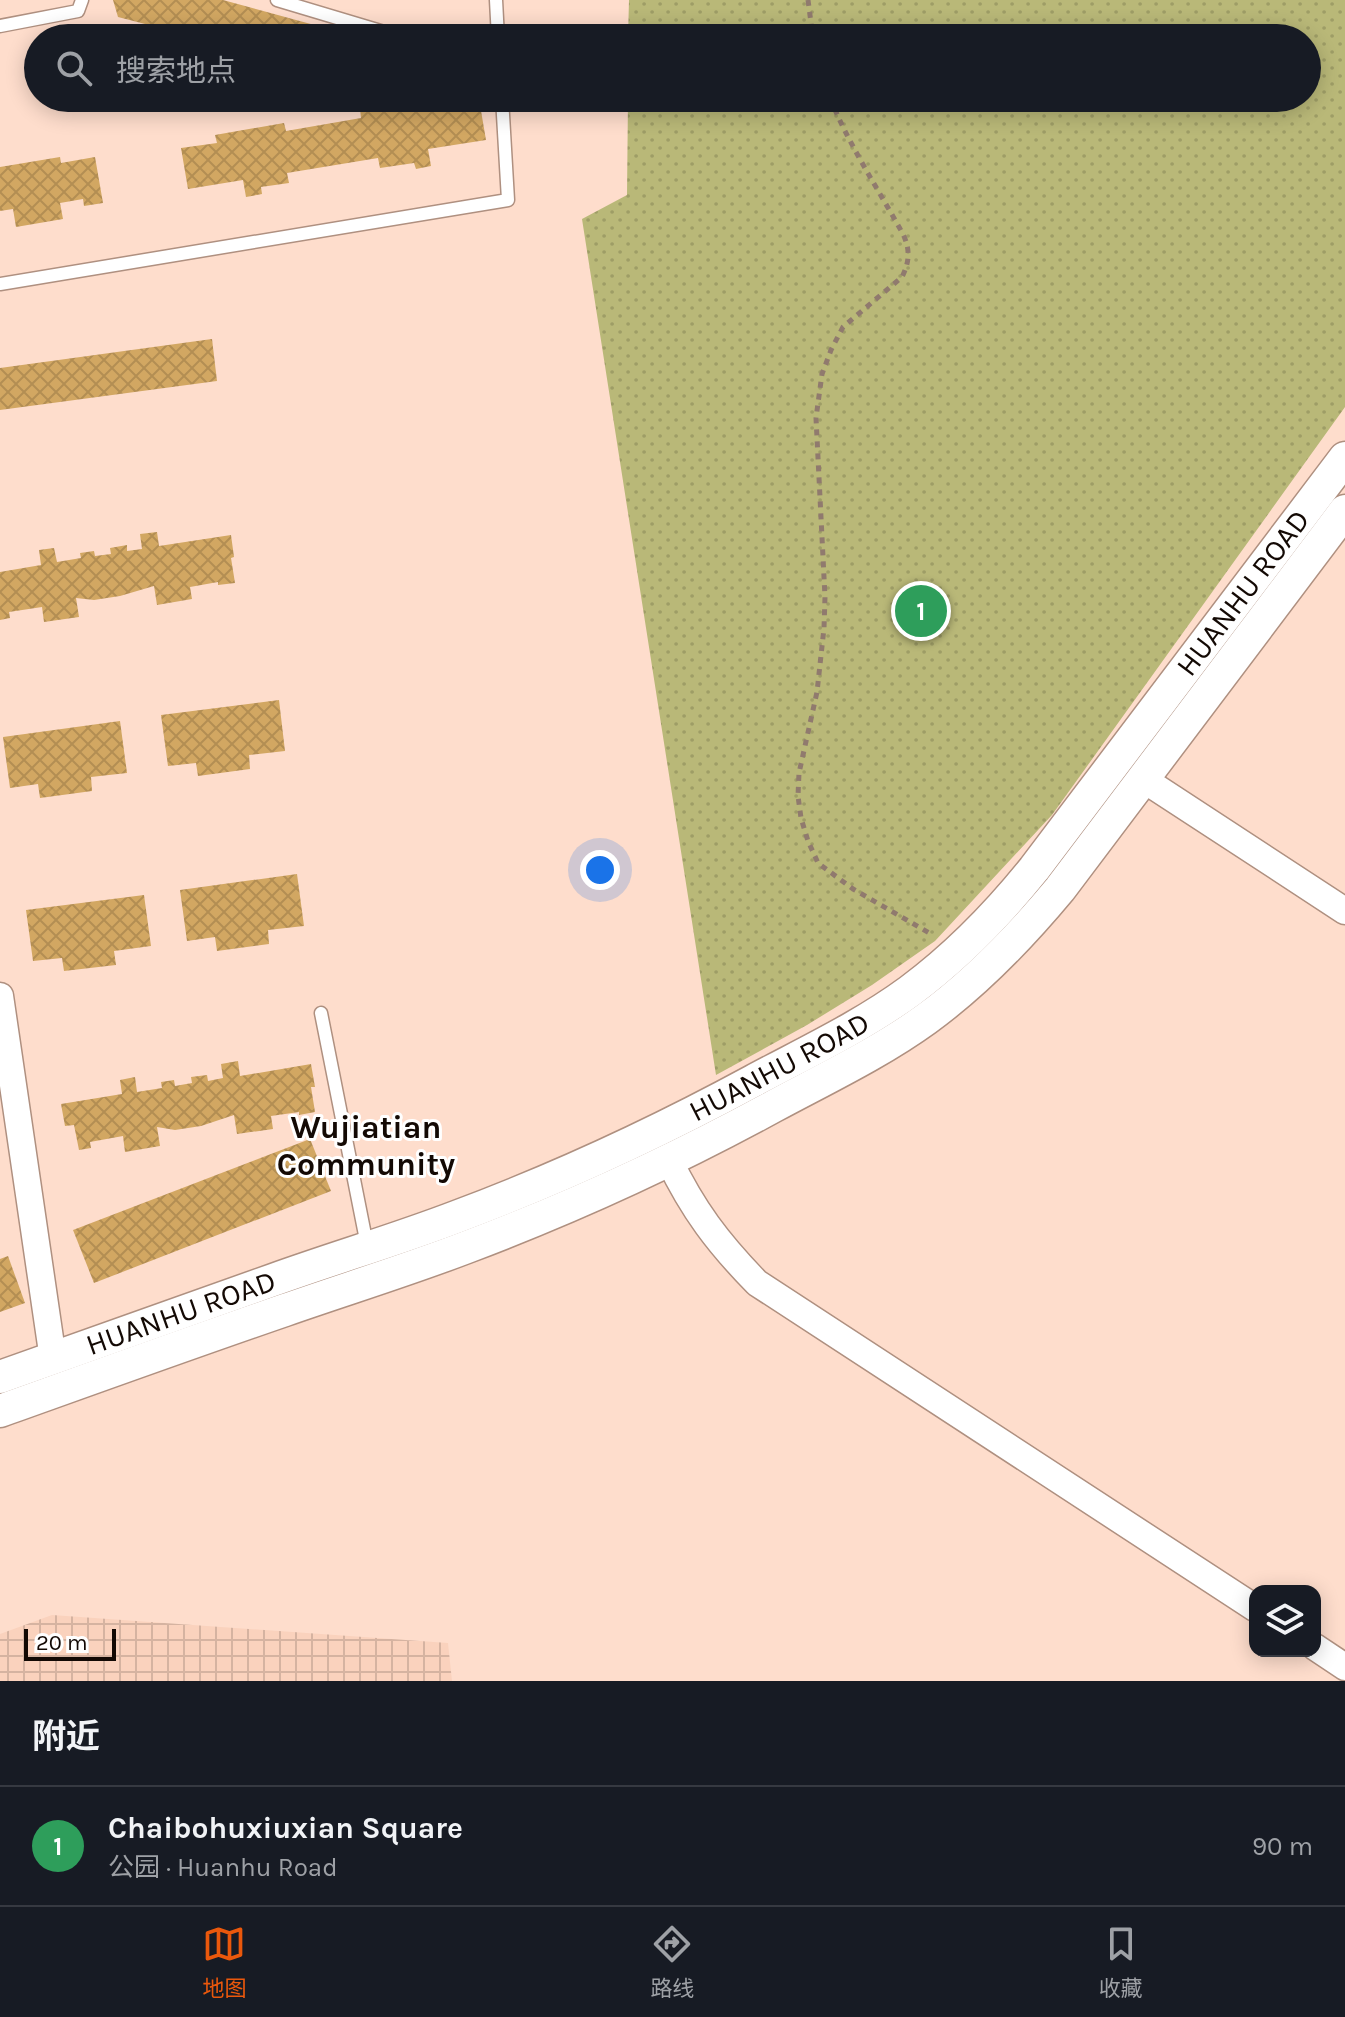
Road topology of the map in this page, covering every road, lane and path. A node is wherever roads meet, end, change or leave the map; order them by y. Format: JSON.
{"nodes":[{"id":1,"x":82,"y":0,"type":"edge"},
{"id":2,"x":277,"y":0,"type":"edge"},
{"id":3,"x":496,"y":0,"type":"edge"},
{"id":4,"x":808,"y":0,"type":"edge"},
{"id":5,"x":357,"y":24,"type":"edge"},
{"id":6,"x":497,"y":24,"type":"edge"},
{"id":7,"x":811,"y":24,"type":"edge"},
{"id":8,"x":0,"y":26,"type":"edge"},
{"id":9,"x":503,"y":112,"type":"edge"},
{"id":10,"x":836,"y":112,"type":"edge"},
{"id":11,"x":0,"y":284,"type":"edge"},
{"id":12,"x":1345,"y":458,"type":"edge"},
{"id":13,"x":1345,"y":511,"type":"edge"},
{"id":14,"x":1143,"y":779,"type":"junction"},
{"id":15,"x":1345,"y":911,"type":"edge"},
{"id":16,"x":959,"y":951,"type":"junction"},
{"id":17,"x":0,"y":996,"type":"edge"},
{"id":18,"x":321,"y":1013,"type":"dead end"},
{"id":19,"x":669,"y":1160,"type":"junction"},
{"id":20,"x":368,"y":1249,"type":"junction"},
{"id":21,"x":53,"y":1359,"type":"junction"},
{"id":22,"x":0,"y":1377,"type":"edge"},
{"id":23,"x":0,"y":1411,"type":"edge"},
{"id":24,"x":1249,"y":1604,"type":"edge"},
{"id":25,"x":1321,"y":1651,"type":"edge"},
{"id":26,"x":1345,"y":1667,"type":"edge"}],
"edges":[{"from":1,"to":8,"type":"lane"},
{"from":2,"to":5,"type":"lane"},
{"from":3,"to":6,"type":"lane"},
{"from":4,"to":7,"type":"path"},
{"from":9,"to":11,"type":"lane"},
{"from":10,"to":16,"type":"path"},
{"from":12,"to":16,"type":"street","name":"HUANHU ROAD"},
{"from":13,"to":14,"type":"street","name":"HUANHU ROAD"},
{"from":14,"to":15,"type":"street"},
{"from":14,"to":19,"type":"street","name":"HUANHU ROAD"},
{"from":16,"to":20,"type":"street","name":"HUANHU ROAD"},
{"from":17,"to":21,"type":"street"},
{"from":18,"to":20,"type":"lane"},
{"from":19,"to":23,"type":"street","name":"HUANHU ROAD"},
{"from":19,"to":24,"type":"street"},
{"from":20,"to":21,"type":"street","name":"HUANHU ROAD"},
{"from":21,"to":22,"type":"street","name":"HUANHU ROAD"},
{"from":25,"to":26,"type":"street"}]}
